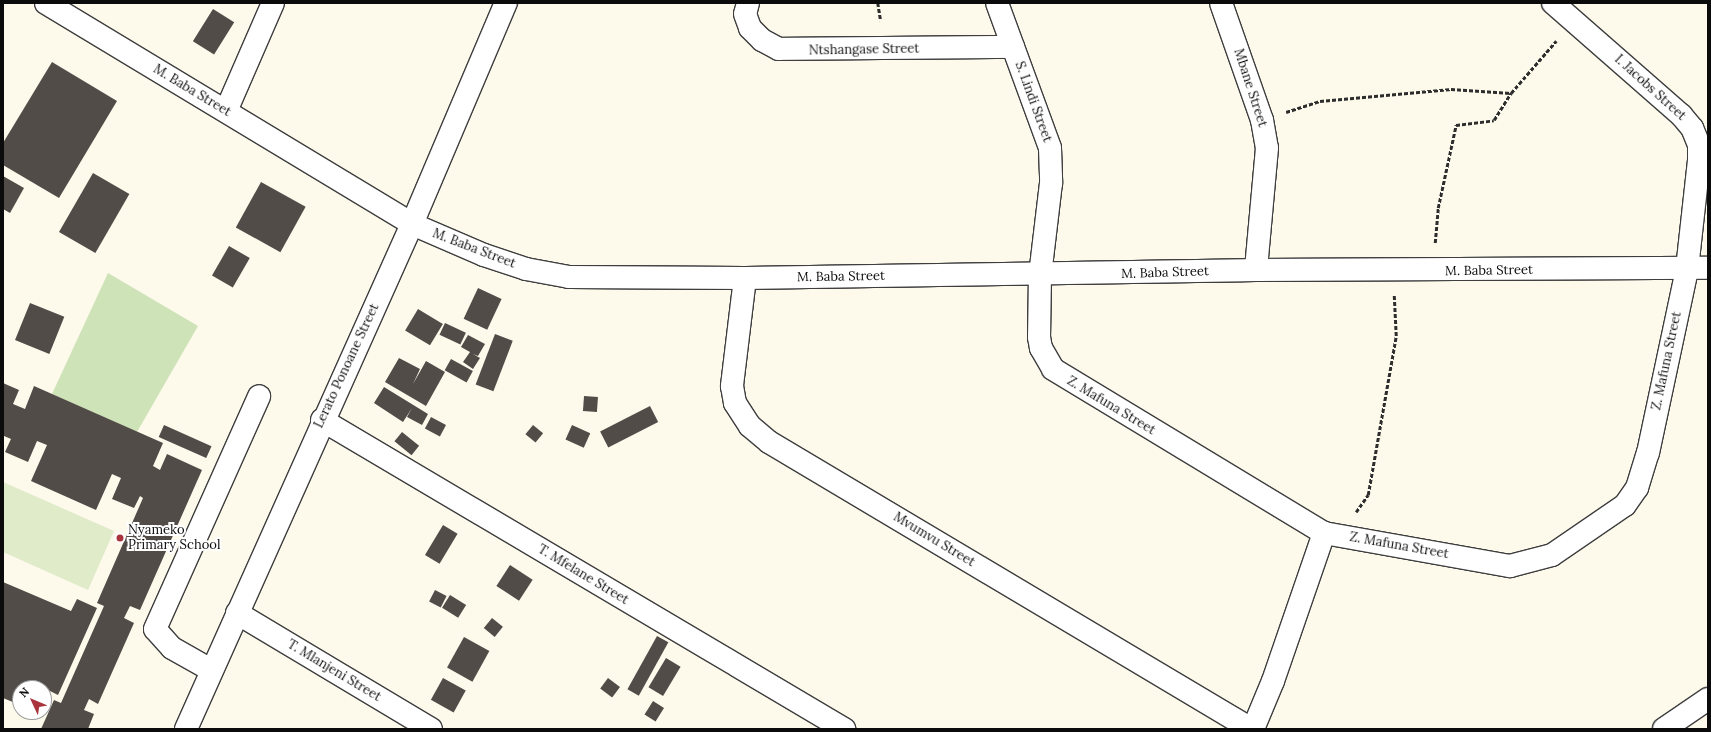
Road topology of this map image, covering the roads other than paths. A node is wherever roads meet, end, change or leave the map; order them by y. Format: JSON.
{"nodes":[{"id":1,"x":46,"y":3,"type":"edge"},
{"id":2,"x":273,"y":3,"type":"edge"},
{"id":3,"x":506,"y":3,"type":"edge"},
{"id":4,"x":748,"y":3,"type":"edge"},
{"id":5,"x":997,"y":3,"type":"edge"},
{"id":6,"x":1221,"y":3,"type":"edge"},
{"id":7,"x":1553,"y":3,"type":"edge"},
{"id":8,"x":1013,"y":47,"type":"junction"},
{"id":9,"x":226,"y":111,"type":"junction"},
{"id":10,"x":412,"y":224,"type":"junction"},
{"id":11,"x":1697,"y":269,"type":"edge"},
{"id":12,"x":1256,"y":270,"type":"junction"},
{"id":13,"x":1040,"y":275,"type":"junction"},
{"id":14,"x":745,"y":278,"type":"junction"},
{"id":15,"x":259,"y":396,"type":"dead end"},
{"id":16,"x":322,"y":420,"type":"junction"},
{"id":17,"x":1324,"y":533,"type":"junction"},
{"id":18,"x":237,"y":613,"type":"junction"},
{"id":19,"x":211,"y":670,"type":"junction"},
{"id":20,"x":1708,"y":698,"type":"edge"},
{"id":21,"x":186,"y":729,"type":"edge"},
{"id":22,"x":431,"y":729,"type":"edge"},
{"id":23,"x":844,"y":729,"type":"edge"},
{"id":24,"x":1252,"y":729,"type":"edge"},
{"id":25,"x":1664,"y":729,"type":"edge"}],
"edges":[{"from":1,"to":9,"type":"street","name":"M. Baba Street"},
{"from":2,"to":9,"type":"street"},
{"from":3,"to":10,"type":"street","name":"Lerato Ponoane Street"},
{"from":4,"to":8,"type":"street","name":"Ntshangase Street"},
{"from":5,"to":8,"type":"street","name":"S. Lindi Street"},
{"from":6,"to":12,"type":"street","name":"Mbane Street"},
{"from":7,"to":11,"type":"street","name":"I. Jacobs Street"},
{"from":8,"to":13,"type":"street","name":"S. Lindi Street"},
{"from":9,"to":10,"type":"street","name":"M. Baba Street"},
{"from":10,"to":14,"type":"street","name":"M. Baba Street"},
{"from":10,"to":16,"type":"street","name":"Lerato Ponoane Street"},
{"from":11,"to":12,"type":"street","name":"M. Baba Street"},
{"from":11,"to":17,"type":"street","name":"Z. Mafuna Street"},
{"from":12,"to":13,"type":"street","name":"M. Baba Street"},
{"from":13,"to":14,"type":"street","name":"M. Baba Street"},
{"from":13,"to":17,"type":"street","name":"Z. Mafuna Street"},
{"from":14,"to":24,"type":"street","name":"Mvumvu Street"},
{"from":15,"to":19,"type":"street"},
{"from":16,"to":18,"type":"street","name":"Lerato Ponoane Street"},
{"from":16,"to":23,"type":"street","name":"T. Mfelane Street"},
{"from":17,"to":24,"type":"street"},
{"from":18,"to":19,"type":"street","name":"Lerato Ponoane Street"},
{"from":18,"to":22,"type":"street","name":"T. Mlanjeni Street"},
{"from":19,"to":21,"type":"street","name":"Lerato Ponoane Street"},
{"from":20,"to":25,"type":"street"}]}
